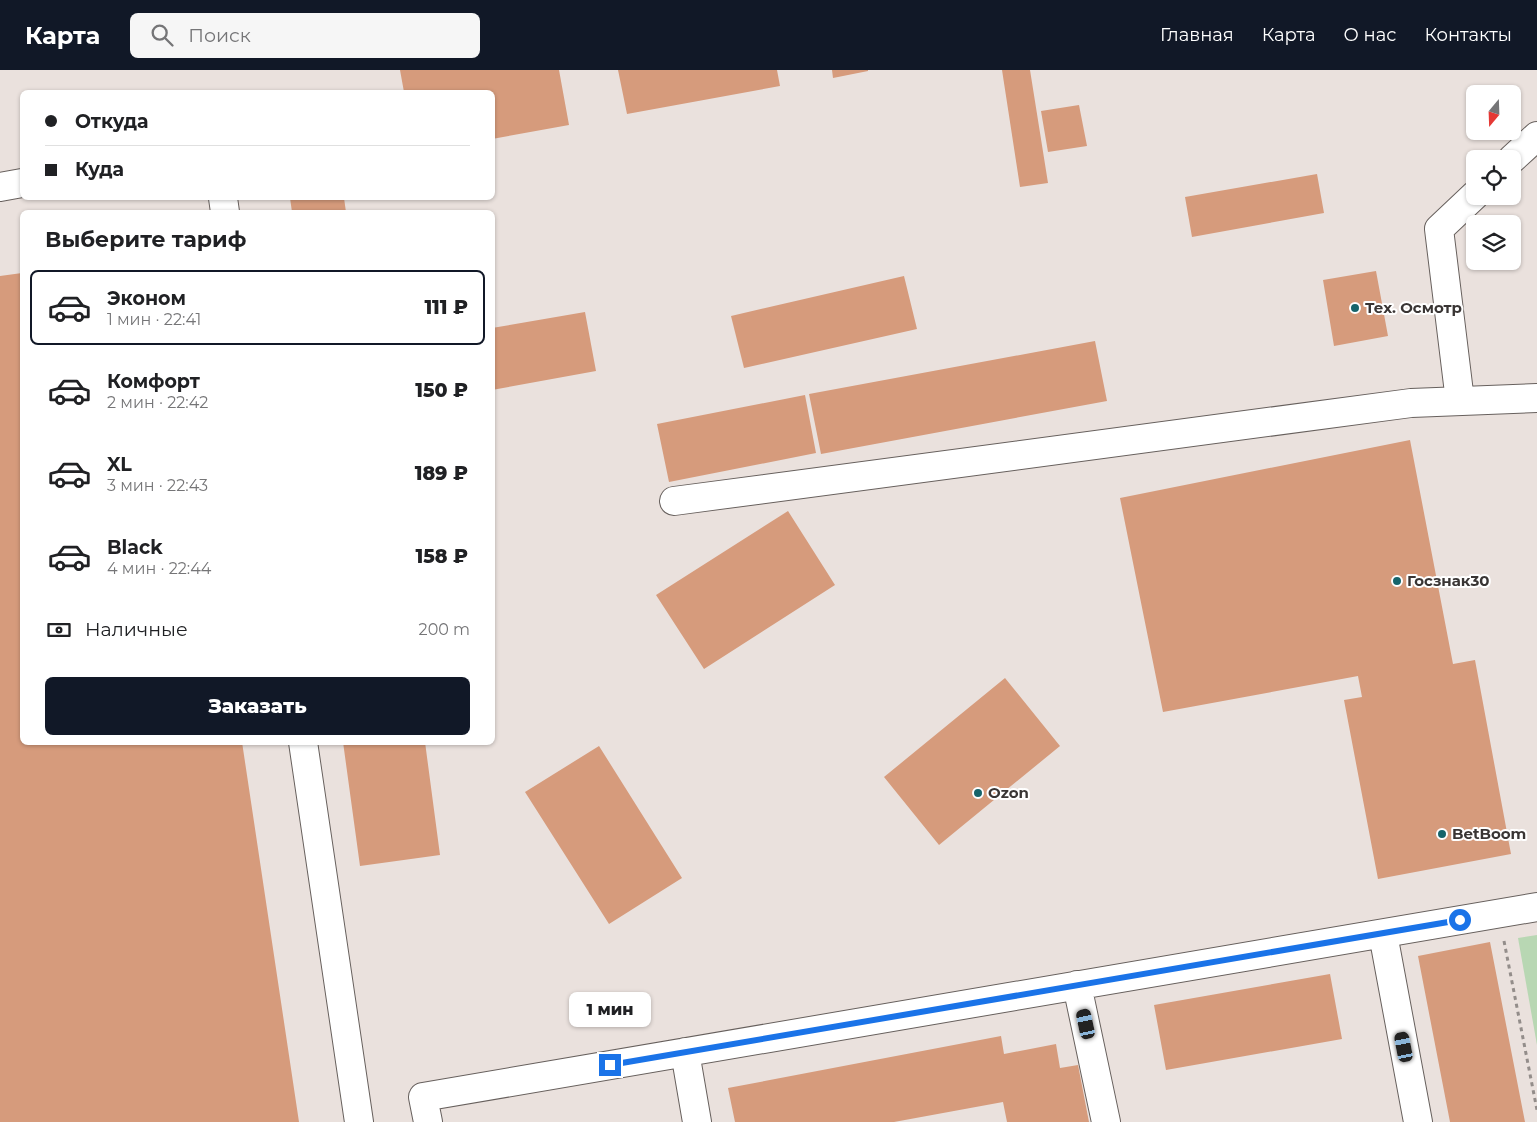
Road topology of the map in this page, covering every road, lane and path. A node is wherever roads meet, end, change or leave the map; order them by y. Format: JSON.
{"nodes":[{"id":1,"x":1537,"y":136,"type":"edge"},
{"id":2,"x":1521,"y":151,"type":"edge"},
{"id":3,"x":20,"y":183,"type":"edge"},
{"id":4,"x":0,"y":188,"type":"edge"},
{"id":5,"x":1466,"y":204,"type":"edge"},
{"id":6,"x":1537,"y":398,"type":"edge"},
{"id":7,"x":1460,"y":401,"type":"junction"},
{"id":8,"x":674,"y":501,"type":"dead end"},
{"id":9,"x":303,"y":745,"type":"edge"},
{"id":10,"x":1537,"y":907,"type":"edge"},
{"id":11,"x":1383,"y":934,"type":"junction"},
{"id":12,"x":1504,"y":940,"type":"dead end"},
{"id":13,"x":1078,"y":985,"type":"junction"},
{"id":14,"x":685,"y":1052,"type":"junction"},
{"id":15,"x":1537,"y":1110,"type":"edge"},
{"id":16,"x":359,"y":1122,"type":"edge"},
{"id":17,"x":428,"y":1122,"type":"edge"},
{"id":18,"x":697,"y":1122,"type":"edge"},
{"id":19,"x":1106,"y":1122,"type":"edge"},
{"id":20,"x":1418,"y":1122,"type":"edge"}],
"edges":[{"from":1,"to":2,"type":"lane"},
{"from":3,"to":4,"type":"lane"},
{"from":5,"to":7,"type":"lane"},
{"from":6,"to":7,"type":"lane"},
{"from":7,"to":8,"type":"lane"},
{"from":9,"to":16,"type":"lane"},
{"from":10,"to":11,"type":"lane"},
{"from":11,"to":13,"type":"lane"},
{"from":11,"to":20,"type":"lane"},
{"from":12,"to":15,"type":"path"},
{"from":13,"to":14,"type":"lane"},
{"from":13,"to":19,"type":"lane"},
{"from":14,"to":17,"type":"lane"},
{"from":14,"to":18,"type":"lane"}]}
